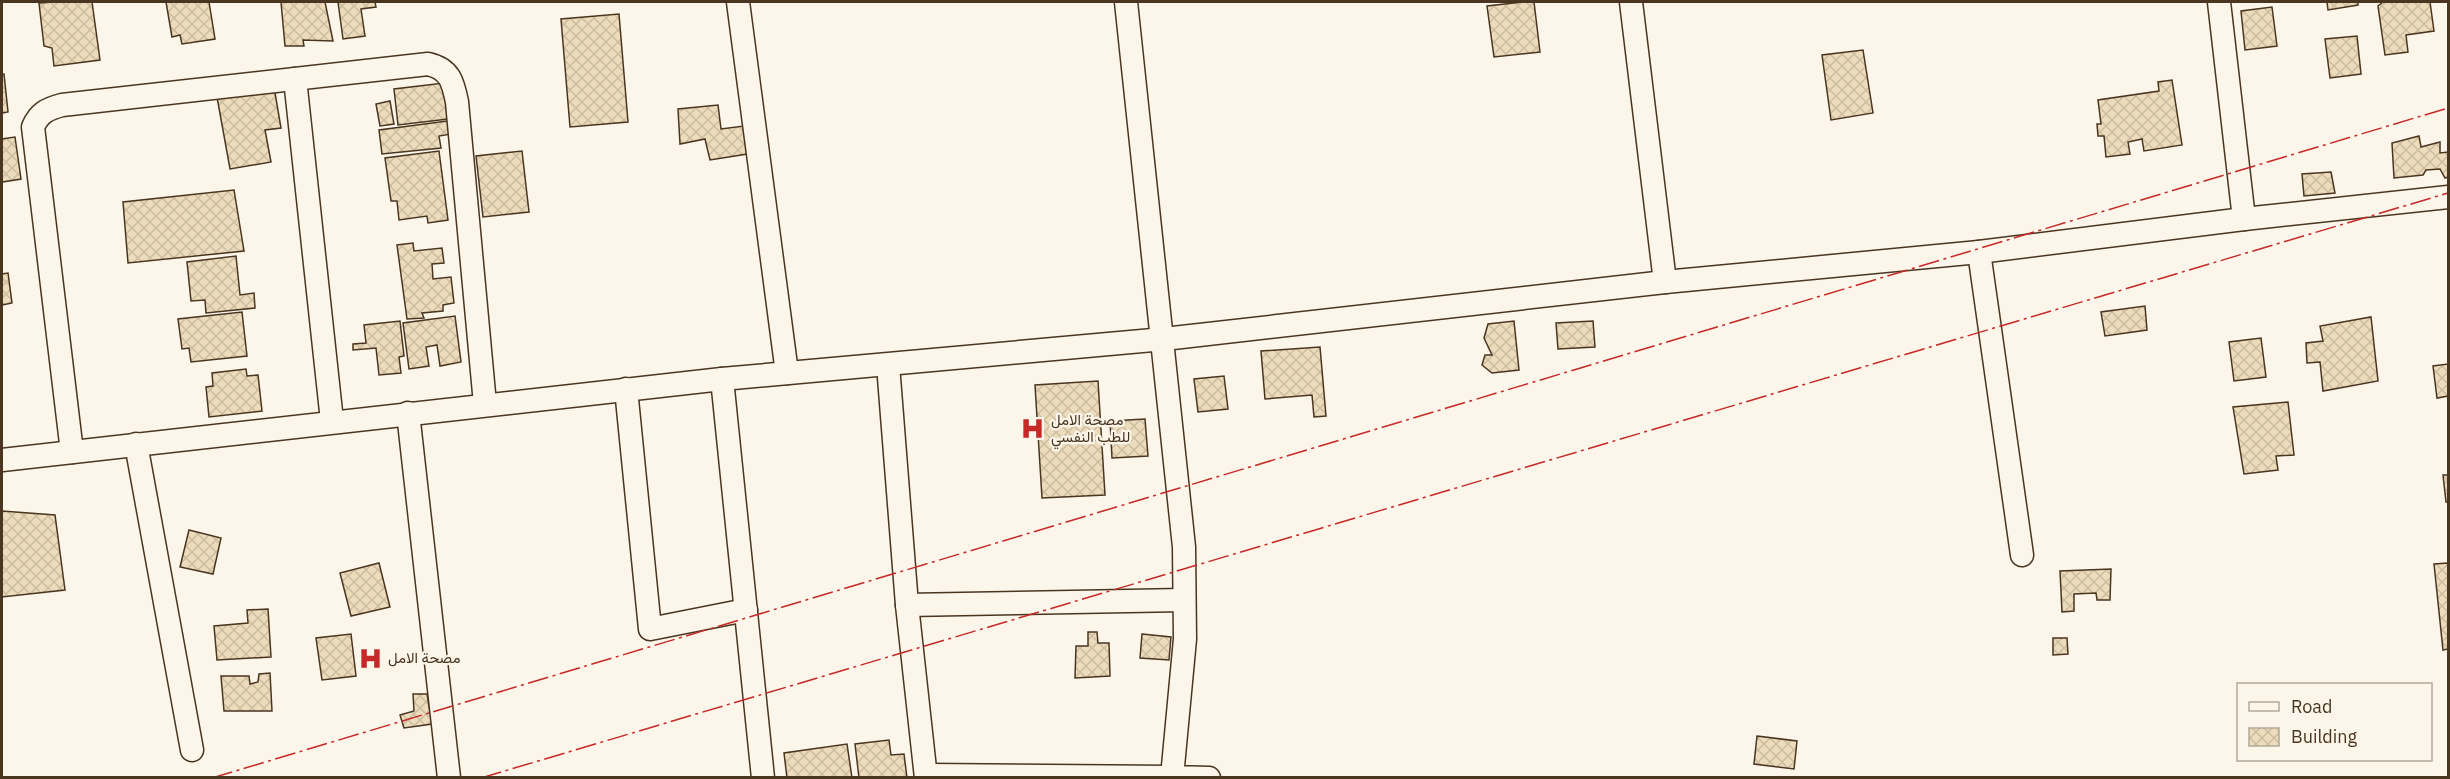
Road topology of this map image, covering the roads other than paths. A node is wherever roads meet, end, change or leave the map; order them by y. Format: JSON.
{"nodes":[{"id":1,"x":738,"y":2,"type":"edge"},
{"id":2,"x":1126,"y":2,"type":"edge"},
{"id":3,"x":1631,"y":2,"type":"edge"},
{"id":4,"x":2219,"y":2,"type":"edge"},
{"id":5,"x":295,"y":79,"type":"junction"},
{"id":6,"x":2448,"y":197,"type":"edge"},
{"id":7,"x":2244,"y":219,"type":"junction"},
{"id":8,"x":1979,"y":252,"type":"junction"},
{"id":9,"x":1665,"y":282,"type":"junction"},
{"id":10,"x":1164,"y":339,"type":"junction"},
{"id":11,"x":888,"y":365,"type":"junction"},
{"id":12,"x":787,"y":373,"type":"junction"},
{"id":13,"x":722,"y":379,"type":"junction"},
{"id":14,"x":626,"y":389,"type":"junction"},
{"id":15,"x":485,"y":404,"type":"junction"},
{"id":16,"x":408,"y":412,"type":"junction"},
{"id":17,"x":332,"y":421,"type":"junction"},
{"id":18,"x":136,"y":444,"type":"junction"},
{"id":19,"x":72,"y":452,"type":"junction"},
{"id":20,"x":2,"y":460,"type":"edge"},
{"id":21,"x":2022,"y":555,"type":"dead end"},
{"id":22,"x":1184,"y":600,"type":"junction"},
{"id":23,"x":907,"y":605,"type":"junction"},
{"id":24,"x":746,"y":610,"type":"junction"},
{"id":25,"x":192,"y":750,"type":"dead end"},
{"id":26,"x":926,"y":776,"type":"edge"},
{"id":27,"x":449,"y":777,"type":"edge"},
{"id":28,"x":763,"y":777,"type":"edge"},
{"id":29,"x":1172,"y":777,"type":"edge"},
{"id":30,"x":1209,"y":777,"type":"edge"}],
"edges":[{"from":1,"to":12,"type":"street"},
{"from":2,"to":10,"type":"street"},
{"from":3,"to":9,"type":"street"},
{"from":4,"to":7,"type":"street"},
{"from":5,"to":15,"type":"street"},
{"from":5,"to":17,"type":"street"},
{"from":5,"to":19,"type":"street"},
{"from":6,"to":7,"type":"street"},
{"from":7,"to":8,"type":"street"},
{"from":8,"to":9,"type":"street"},
{"from":8,"to":21,"type":"street"},
{"from":9,"to":10,"type":"street"},
{"from":10,"to":11,"type":"street"},
{"from":10,"to":22,"type":"street"},
{"from":11,"to":12,"type":"street"},
{"from":11,"to":23,"type":"street"},
{"from":12,"to":13,"type":"street"},
{"from":13,"to":14,"type":"street"},
{"from":13,"to":24,"type":"street"},
{"from":14,"to":15,"type":"street"},
{"from":14,"to":24,"type":"street"},
{"from":15,"to":16,"type":"street"},
{"from":16,"to":17,"type":"street"},
{"from":16,"to":27,"type":"street"},
{"from":17,"to":18,"type":"street"},
{"from":18,"to":19,"type":"street"},
{"from":18,"to":25,"type":"street"},
{"from":19,"to":20,"type":"street"},
{"from":22,"to":23,"type":"street"},
{"from":22,"to":29,"type":"street"},
{"from":23,"to":26,"type":"street"},
{"from":24,"to":28,"type":"street"},
{"from":26,"to":29,"type":"street"},
{"from":29,"to":30,"type":"street"}]}
